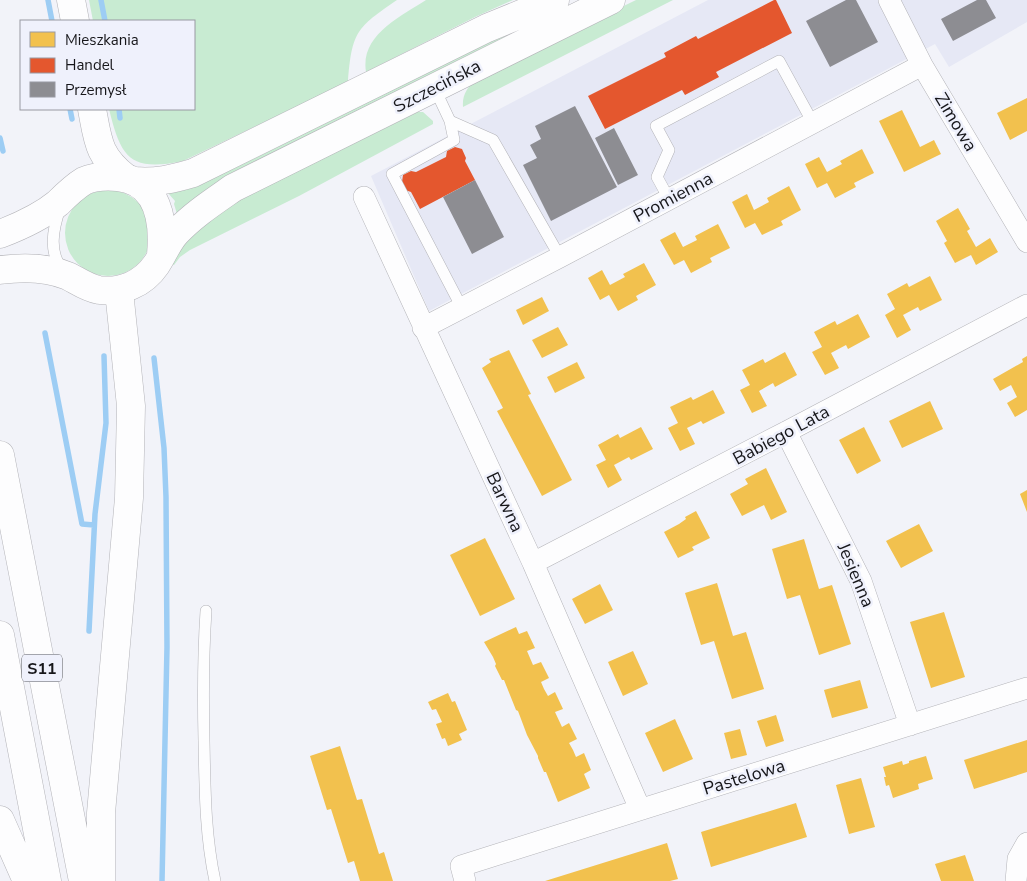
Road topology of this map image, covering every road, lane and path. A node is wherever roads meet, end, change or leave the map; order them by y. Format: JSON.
{"nodes":[{"id":1,"x":71,"y":0,"type":"edge"},
{"id":2,"x":555,"y":0,"type":"edge"},
{"id":3,"x":611,"y":0,"type":"edge"},
{"id":4,"x":889,"y":0,"type":"edge"},
{"id":5,"x":75,"y":20,"type":"edge"},
{"id":6,"x":922,"y":65,"type":"junction"},
{"id":7,"x":434,"y":88,"type":"junction"},
{"id":8,"x":92,"y":110,"type":"edge"},
{"id":9,"x":450,"y":121,"type":"junction"},
{"id":10,"x":813,"y":123,"type":"junction"},
{"id":11,"x":130,"y":179,"type":"junction"},
{"id":12,"x":66,"y":195,"type":"junction"},
{"id":13,"x":364,"y":197,"type":"dead end"},
{"id":14,"x":669,"y":199,"type":"junction"},
{"id":15,"x":0,"y":234,"type":"edge"},
{"id":16,"x":1027,"y":242,"type":"edge"},
{"id":17,"x":161,"y":255,"type":"junction"},
{"id":18,"x":560,"y":257,"type":"junction"},
{"id":19,"x":0,"y":270,"type":"edge"},
{"id":20,"x":69,"y":277,"type":"junction"},
{"id":21,"x":119,"y":291,"type":"junction"},
{"id":22,"x":1027,"y":305,"type":"edge"},
{"id":23,"x":462,"y":308,"type":"junction"},
{"id":24,"x":423,"y":328,"type":"junction"},
{"id":25,"x":786,"y":432,"type":"junction"},
{"id":26,"x":0,"y":455,"type":"edge"},
{"id":27,"x":533,"y":563,"type":"junction"},
{"id":28,"x":206,"y":611,"type":"dead end"},
{"id":29,"x":0,"y":635,"type":"edge"},
{"id":30,"x":1027,"y":688,"type":"edge"},
{"id":31,"x":910,"y":725,"type":"junction"},
{"id":32,"x":640,"y":809,"type":"junction"},
{"id":33,"x":0,"y":820,"type":"edge"},
{"id":34,"x":1027,"y":843,"type":"edge"},
{"id":35,"x":463,"y":874,"type":"edge"},
{"id":36,"x":27,"y":881,"type":"edge"},
{"id":37,"x":48,"y":881,"type":"edge"},
{"id":38,"x":83,"y":881,"type":"edge"},
{"id":39,"x":101,"y":881,"type":"edge"},
{"id":40,"x":215,"y":881,"type":"edge"},
{"id":41,"x":1016,"y":881,"type":"edge"}],
"edges":[{"from":1,"to":5,"type":"main road"},
{"from":2,"to":11,"type":"main road","name":"Szczecińska"},
{"from":3,"to":7,"type":"main road","name":"Szczecińska"},
{"from":4,"to":6,"type":"street","name":"Zimowa"},
{"from":6,"to":10,"type":"street","name":"Promienna"},
{"from":6,"to":16,"type":"street","name":"Zimowa"},
{"from":7,"to":9,"type":"lane"},
{"from":7,"to":17,"type":"main road","name":"Szczecińska"},
{"from":8,"to":11,"type":"main road"},
{"from":9,"to":18,"type":"lane"},
{"from":9,"to":23,"type":"lane"},
{"from":10,"to":14,"type":"street","name":"Promienna"},
{"from":10,"to":14,"type":"lane"},
{"from":11,"to":12,"type":"main road"},
{"from":11,"to":17,"type":"main road"},
{"from":12,"to":15,"type":"main road"},
{"from":12,"to":20,"type":"lane"},
{"from":13,"to":24,"type":"street","name":"Barwna"},
{"from":14,"to":18,"type":"street","name":"Promienna"},
{"from":17,"to":21,"type":"main road"},
{"from":18,"to":23,"type":"street","name":"Promienna"},
{"from":19,"to":20,"type":"main road"},
{"from":20,"to":21,"type":"main road"},
{"from":21,"to":39,"type":"main road"},
{"from":22,"to":25,"type":"street","name":"Babiego Lata"},
{"from":23,"to":24,"type":"street","name":"Promienna"},
{"from":24,"to":27,"type":"street","name":"Barwna"},
{"from":25,"to":27,"type":"street","name":"Babiego Lata"},
{"from":25,"to":31,"type":"street","name":"Jesienna"},
{"from":26,"to":38,"type":"main road","number":"S11"},
{"from":27,"to":32,"type":"street","name":"Barwna"},
{"from":28,"to":40,"type":"lane"},
{"from":29,"to":37,"type":"main road","number":"S11"},
{"from":30,"to":31,"type":"street","name":"Pastelowa"},
{"from":31,"to":32,"type":"street","name":"Pastelowa"},
{"from":32,"to":35,"type":"street","name":"Pastelowa"},
{"from":33,"to":36,"type":"main road"},
{"from":34,"to":41,"type":"street"}]}
